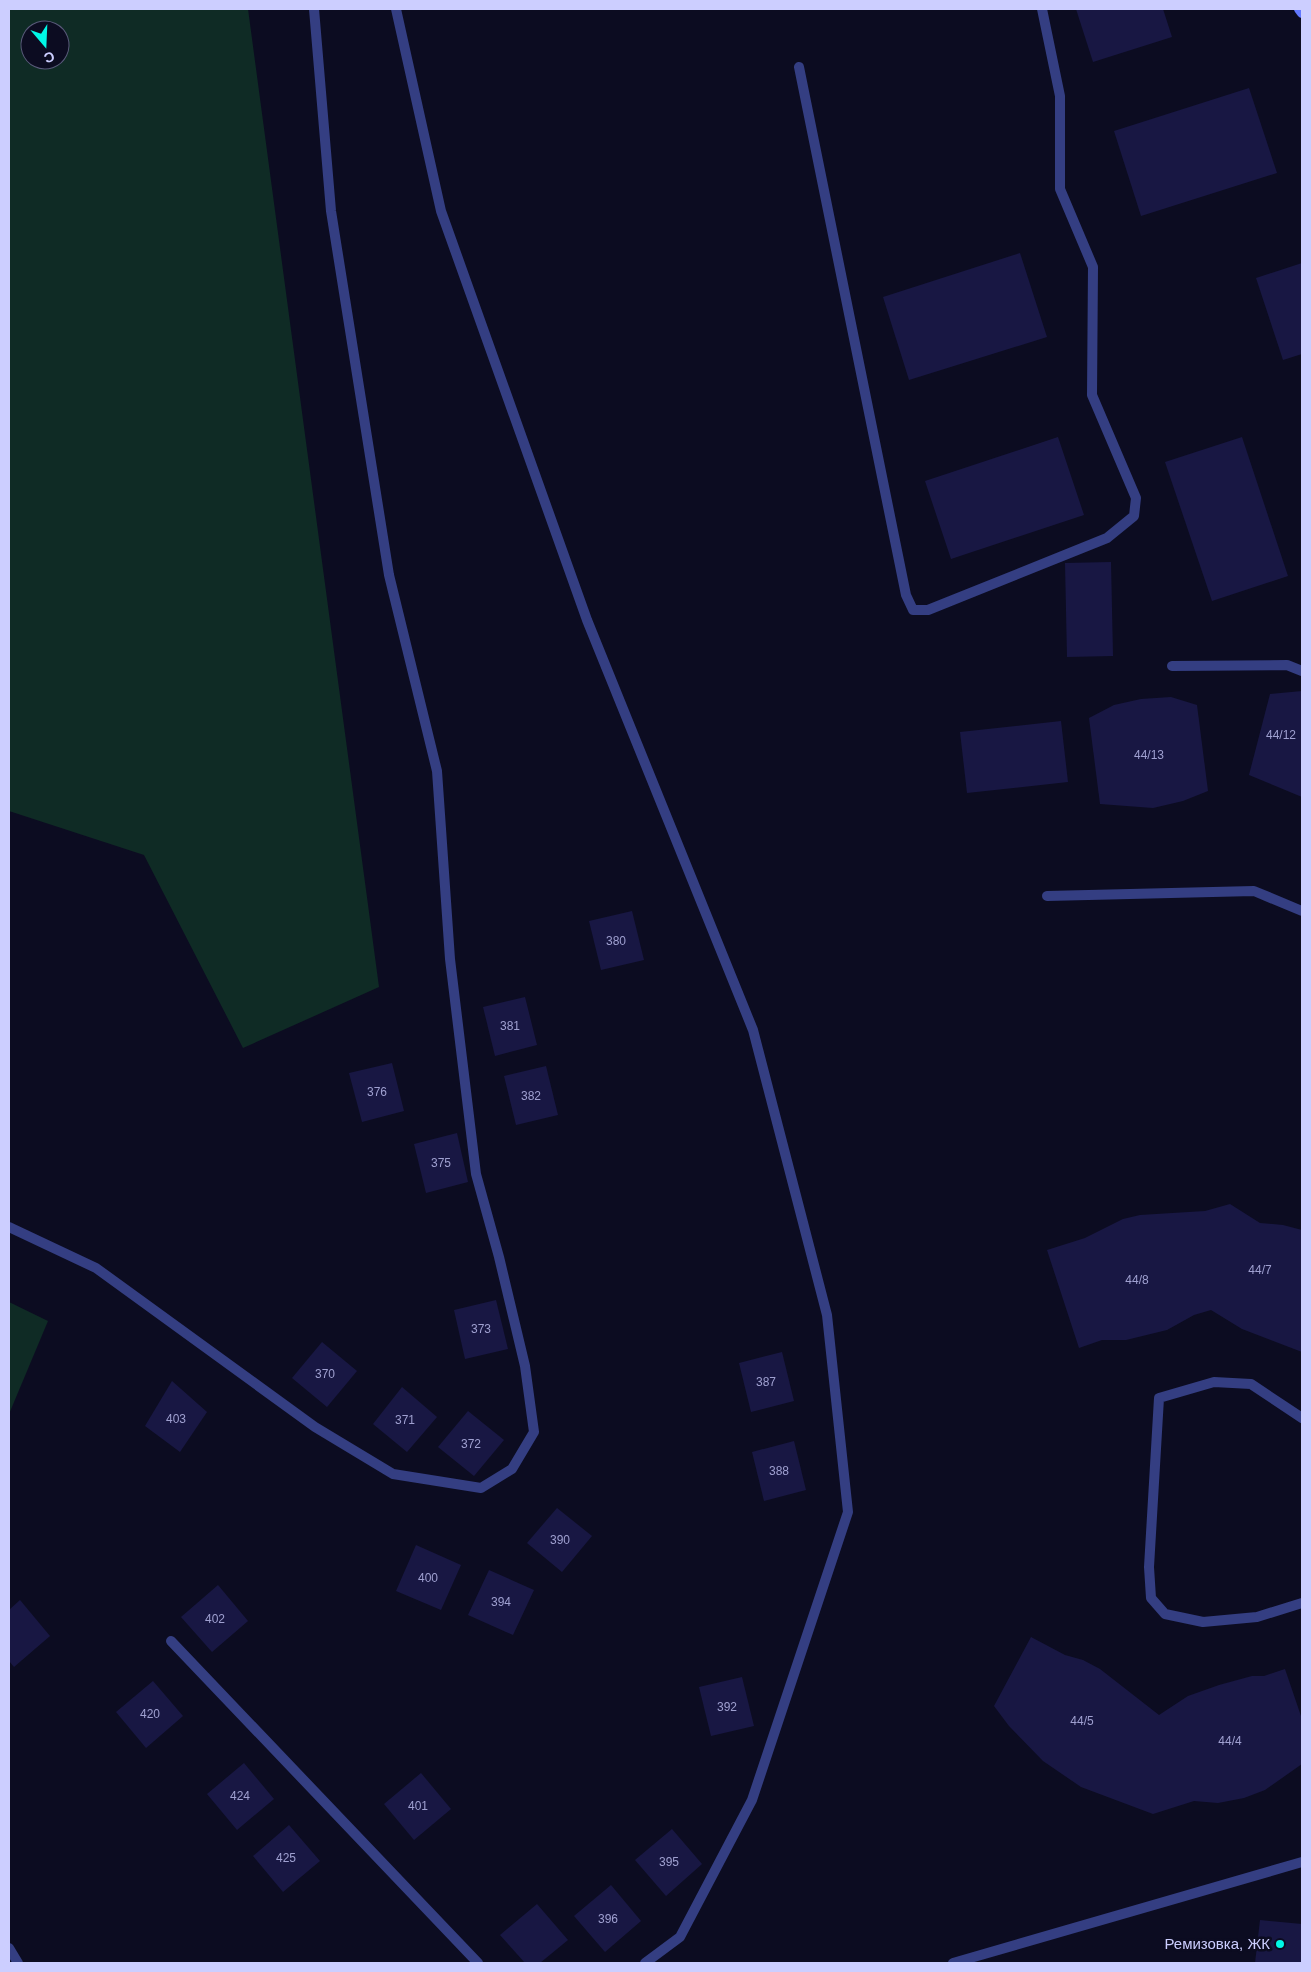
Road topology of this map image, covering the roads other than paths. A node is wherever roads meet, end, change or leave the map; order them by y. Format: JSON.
{"nodes":[{"id":1,"x":314,"y":9,"type":"edge"},
{"id":2,"x":396,"y":9,"type":"edge"},
{"id":3,"x":1042,"y":9,"type":"edge"},
{"id":4,"x":1299,"y":9,"type":"edge"},
{"id":5,"x":1302,"y":13,"type":"edge"},
{"id":6,"x":799,"y":67,"type":"dead end"},
{"id":7,"x":1172,"y":666,"type":"dead end"},
{"id":8,"x":1302,"y":671,"type":"edge"},
{"id":9,"x":1048,"y":896,"type":"dead end"},
{"id":10,"x":1302,"y":911,"type":"edge"},
{"id":11,"x":9,"y":1227,"type":"edge"},
{"id":12,"x":1302,"y":1418,"type":"edge"},
{"id":13,"x":1302,"y":1603,"type":"edge"},
{"id":14,"x":171,"y":1641,"type":"dead end"},
{"id":15,"x":1302,"y":1862,"type":"edge"},
{"id":16,"x":9,"y":1948,"type":"edge"},
{"id":17,"x":18,"y":1963,"type":"edge"},
{"id":18,"x":478,"y":1963,"type":"edge"},
{"id":19,"x":646,"y":1963,"type":"edge"},
{"id":20,"x":953,"y":1963,"type":"edge"}],
"edges":[{"from":1,"to":11,"type":"street"},
{"from":2,"to":19,"type":"street"},
{"from":3,"to":6,"type":"street"},
{"from":4,"to":5,"type":"street"},
{"from":7,"to":8,"type":"street"},
{"from":9,"to":10,"type":"street"},
{"from":12,"to":13,"type":"street"},
{"from":14,"to":18,"type":"street"},
{"from":15,"to":20,"type":"street"},
{"from":16,"to":17,"type":"street"}]}
